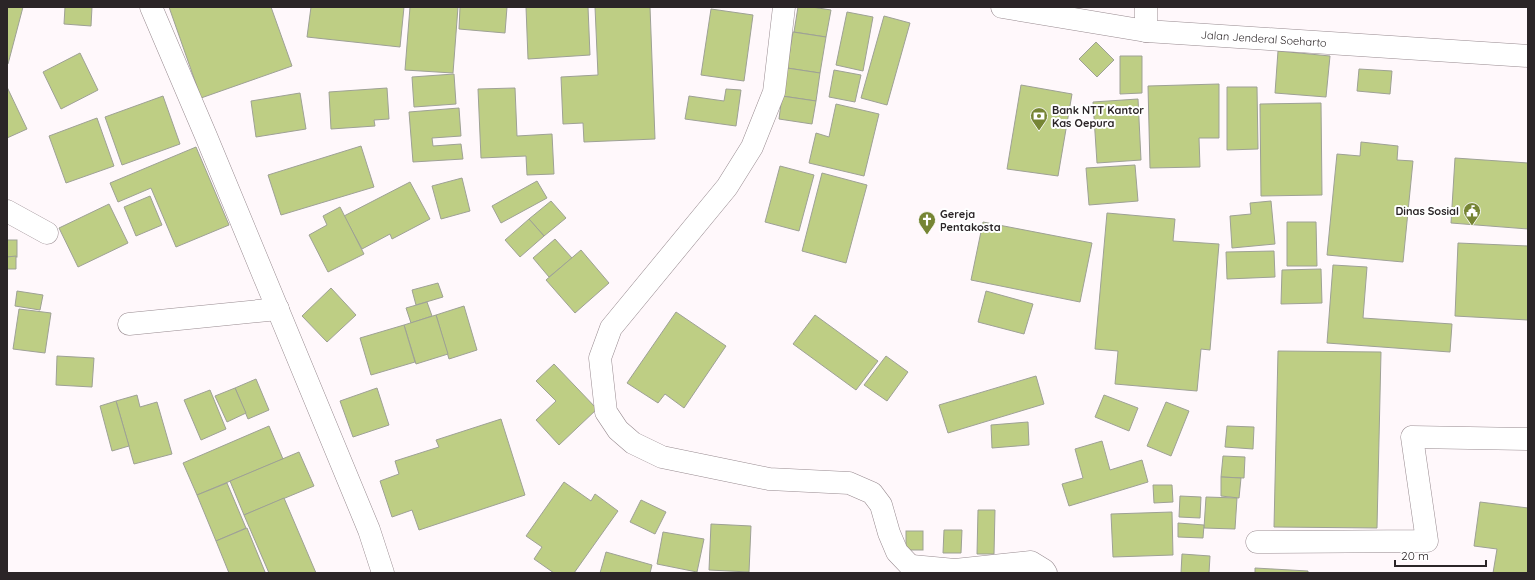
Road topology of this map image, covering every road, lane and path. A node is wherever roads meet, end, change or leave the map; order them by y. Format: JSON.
{"nodes":[{"id":1,"x":151,"y":7,"type":"edge"},
{"id":2,"x":784,"y":7,"type":"edge"},
{"id":3,"x":1002,"y":7,"type":"edge"},
{"id":4,"x":1146,"y":7,"type":"edge"},
{"id":5,"x":1146,"y":30,"type":"junction"},
{"id":6,"x":1528,"y":56,"type":"edge"},
{"id":7,"x":7,"y":211,"type":"edge"},
{"id":8,"x":47,"y":233,"type":"dead end"},
{"id":9,"x":278,"y":310,"type":"junction"},
{"id":10,"x":130,"y":324,"type":"dead end"},
{"id":11,"x":1528,"y":438,"type":"edge"},
{"id":12,"x":1257,"y":542,"type":"dead end"},
{"id":13,"x":915,"y":570,"type":"edge"},
{"id":14,"x":384,"y":573,"type":"edge"},
{"id":15,"x":1046,"y":573,"type":"edge"}],
"edges":[{"from":1,"to":9,"type":"street"},
{"from":2,"to":13,"type":"street"},
{"from":3,"to":5,"type":"street","name":"Jalan Jenderal Soeharto"},
{"from":4,"to":5,"type":"street"},
{"from":5,"to":6,"type":"street","name":"Jalan Jenderal Soeharto"},
{"from":7,"to":8,"type":"street"},
{"from":9,"to":10,"type":"street"},
{"from":9,"to":14,"type":"street"},
{"from":11,"to":12,"type":"street"},
{"from":13,"to":15,"type":"street"}]}
